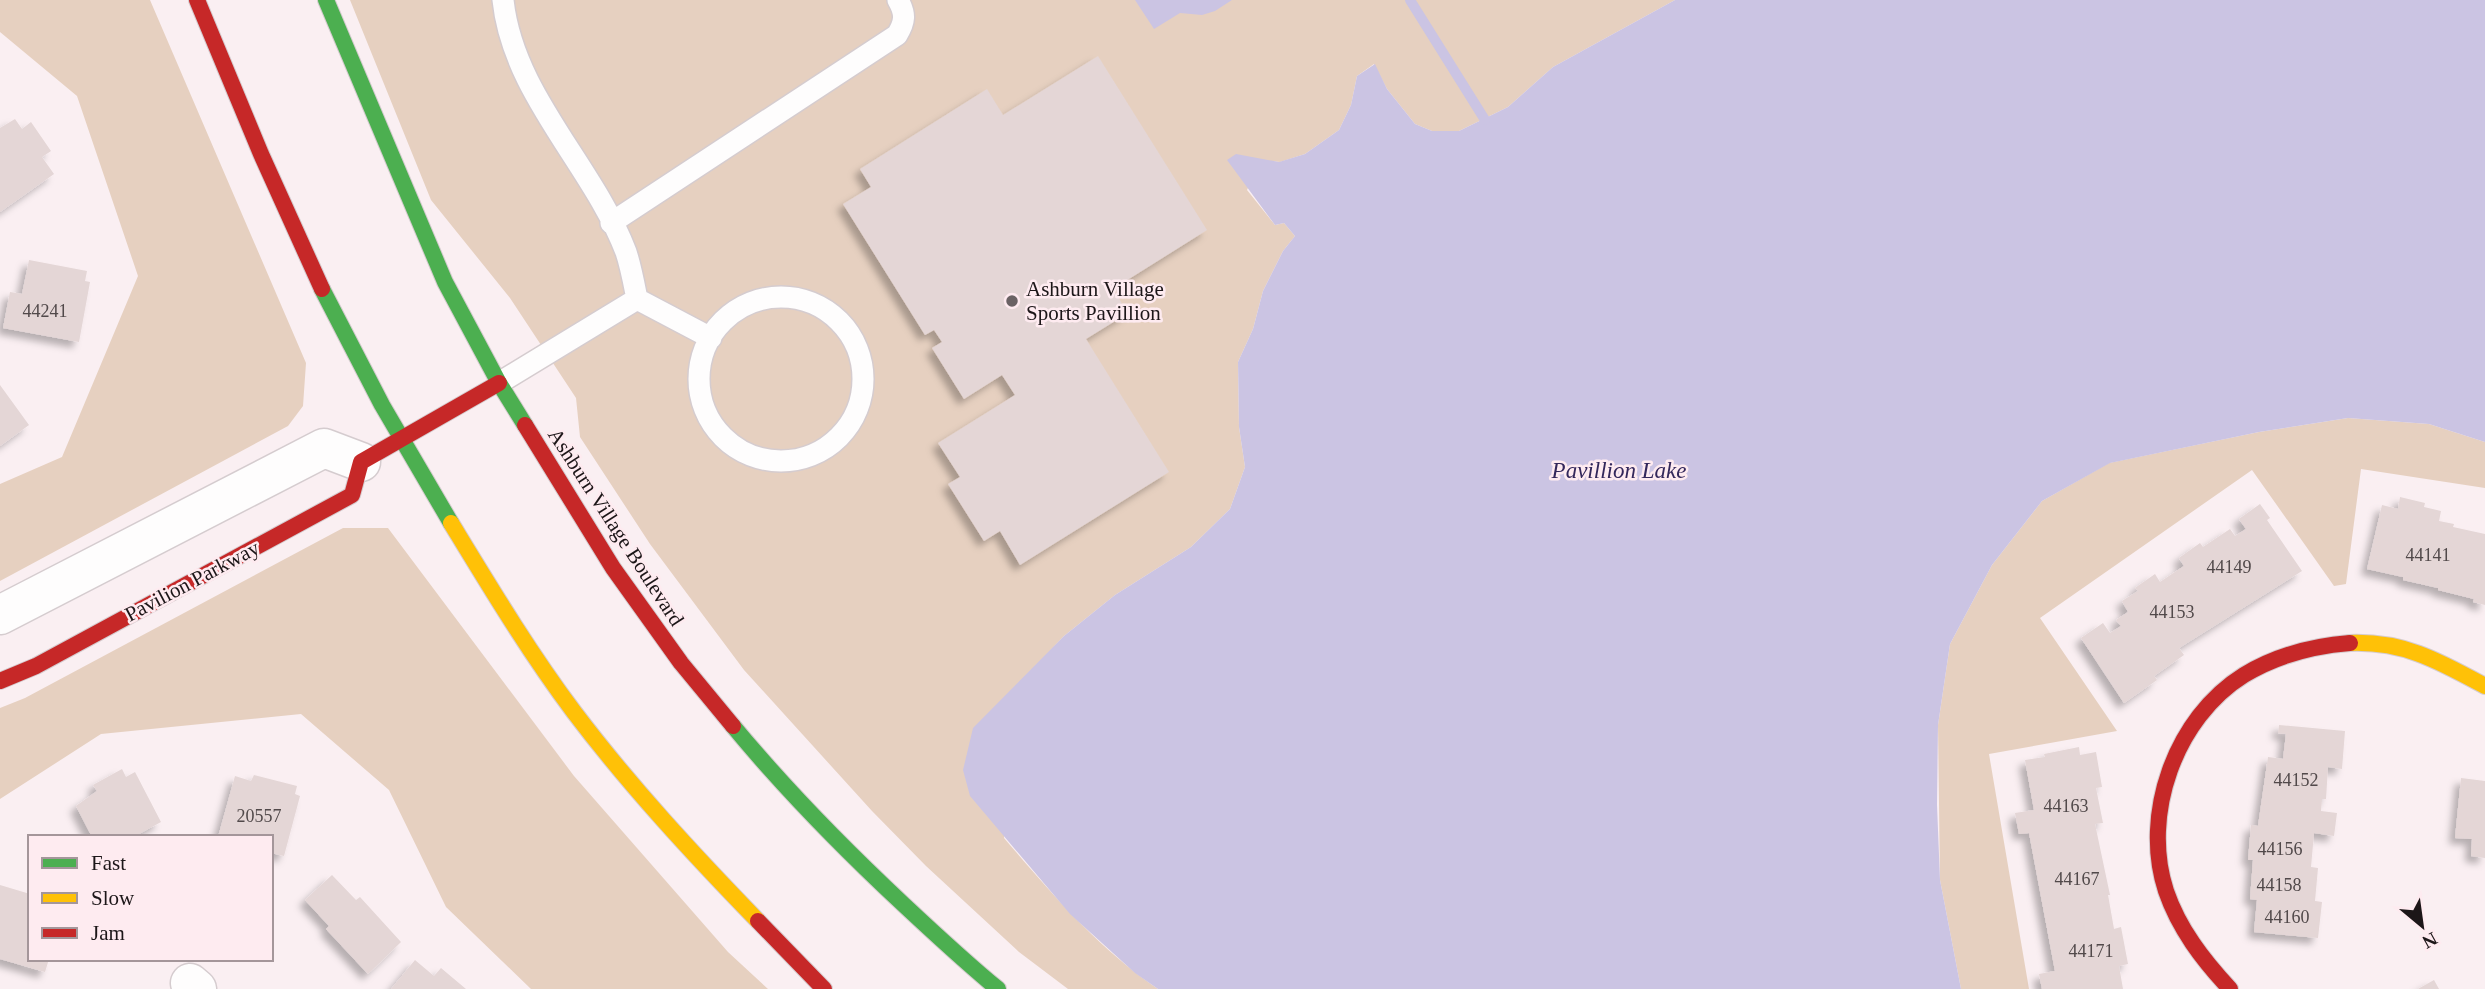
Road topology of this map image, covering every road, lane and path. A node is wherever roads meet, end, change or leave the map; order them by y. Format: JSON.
{"nodes":[{"id":1,"x":197,"y":0,"type":"edge"},
{"id":2,"x":326,"y":0,"type":"edge"},
{"id":3,"x":503,"y":0,"type":"edge"},
{"id":4,"x":898,"y":0,"type":"edge"},
{"id":5,"x":611,"y":223,"type":"junction"},
{"id":6,"x":637,"y":299,"type":"junction"},
{"id":7,"x":711,"y":338,"type":"junction"},
{"id":8,"x":499,"y":383,"type":"junction"},
{"id":9,"x":400,"y":440,"type":"junction"},
{"id":10,"x":362,"y":462,"type":"junction"},
{"id":11,"x":0,"y":615,"type":"edge"},
{"id":12,"x":0,"y":681,"type":"edge"},
{"id":13,"x":2485,"y":686,"type":"edge"},
{"id":14,"x":824,"y":989,"type":"edge"},
{"id":15,"x":998,"y":989,"type":"edge"},
{"id":16,"x":2230,"y":989,"type":"edge"}],
"edges":[{"from":1,"to":9,"type":"main road"},
{"from":2,"to":8,"type":"main road","name":"Ashburn Village Boulevard"},
{"from":3,"to":5,"type":"lane"},
{"from":4,"to":5,"type":"lane"},
{"from":5,"to":6,"type":"lane"},
{"from":6,"to":7,"type":"lane"},
{"from":6,"to":8,"type":"lane"},
{"from":7,"to":7,"type":"lane"},
{"from":8,"to":9,"type":"main road"},
{"from":8,"to":15,"type":"main road","name":"Ashburn Village Boulevard"},
{"from":9,"to":10,"type":"main road"},
{"from":9,"to":14,"type":"main road"},
{"from":10,"to":11,"type":"street"},
{"from":10,"to":12,"type":"main road","name":"Pavilion Parkway"},
{"from":13,"to":16,"type":"main road"}]}
